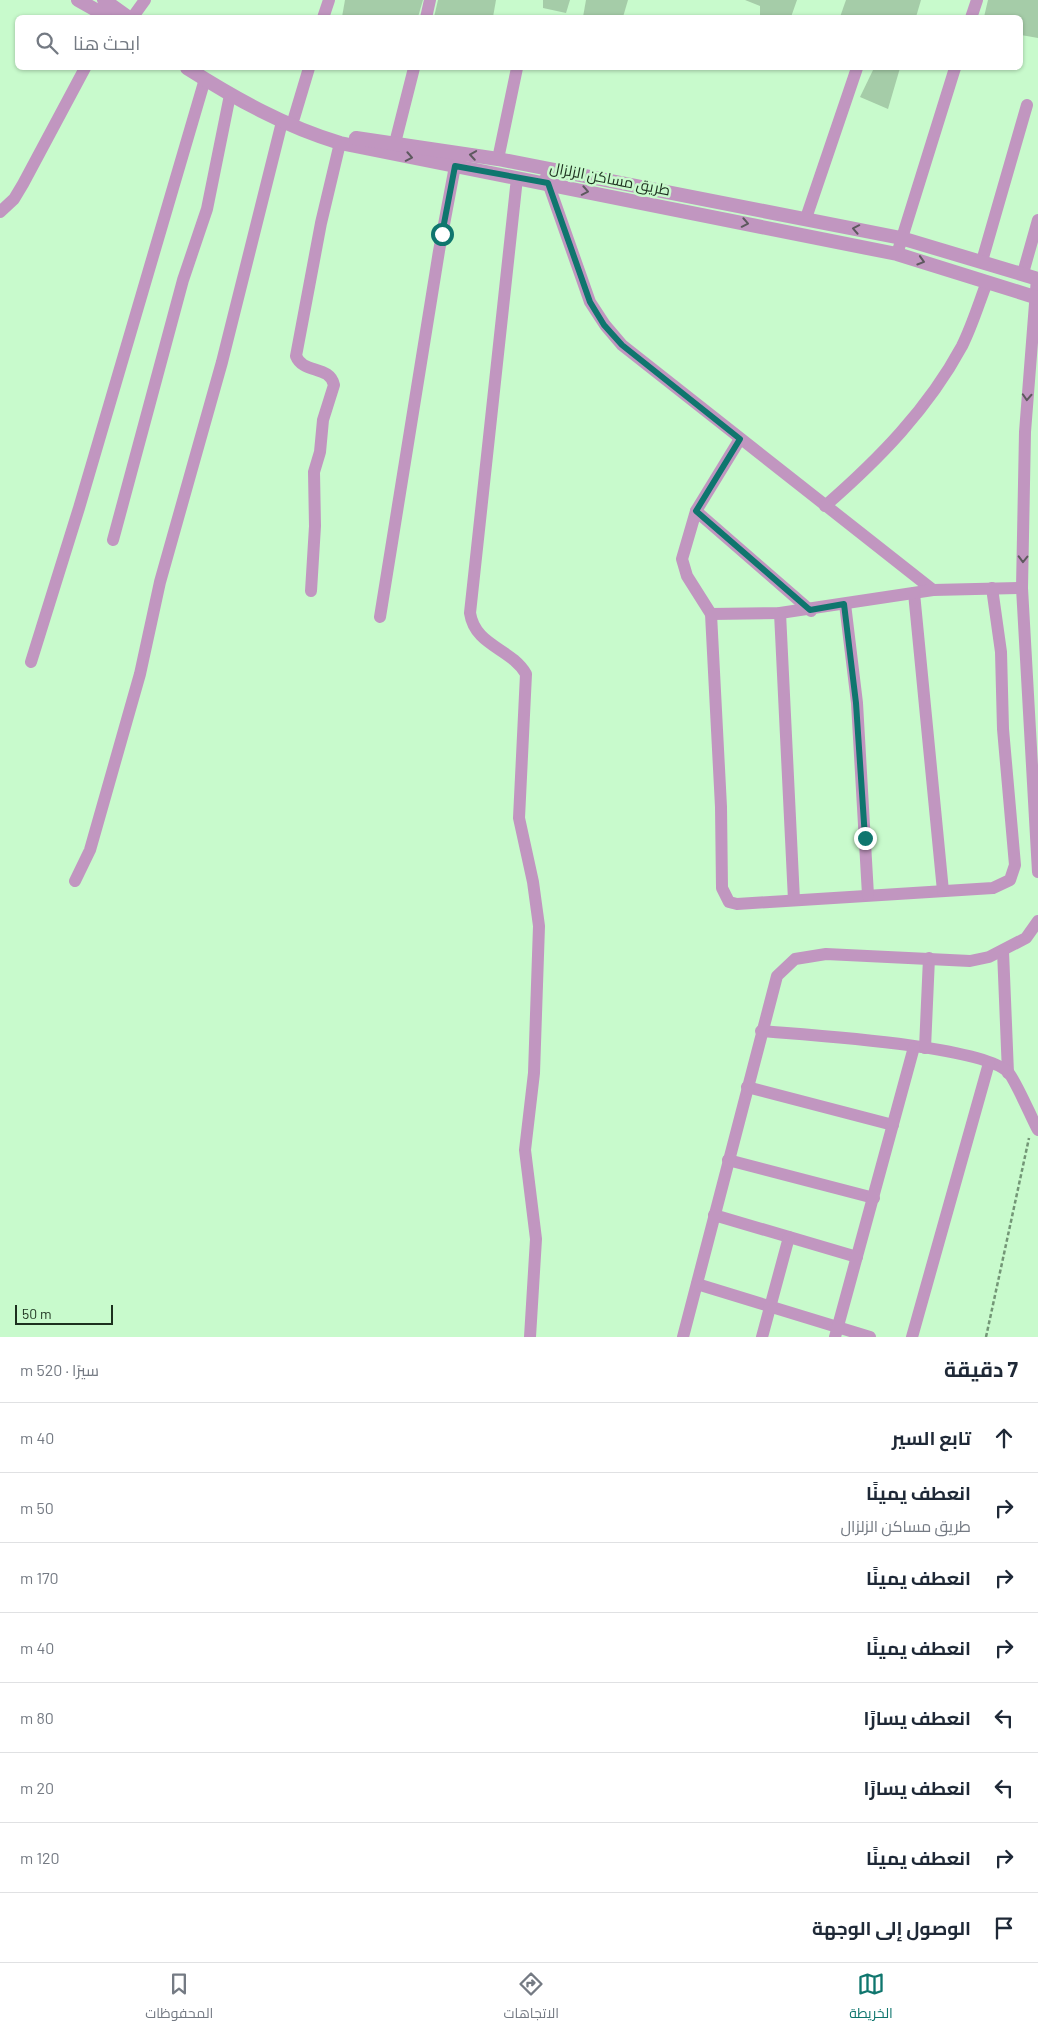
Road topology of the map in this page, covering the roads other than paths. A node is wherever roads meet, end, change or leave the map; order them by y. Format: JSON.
{"nodes":[{"id":1,"x":78,"y":0,"type":"edge"},
{"id":2,"x":104,"y":0,"type":"edge"},
{"id":3,"x":145,"y":0,"type":"edge"},
{"id":4,"x":328,"y":0,"type":"edge"},
{"id":5,"x":430,"y":0,"type":"edge"},
{"id":6,"x":977,"y":0,"type":"edge"},
{"id":7,"x":113,"y":15,"type":"edge"},
{"id":8,"x":133,"y":15,"type":"edge"},
{"id":9,"x":324,"y":15,"type":"edge"},
{"id":10,"x":427,"y":15,"type":"edge"},
{"id":11,"x":972,"y":15,"type":"edge"},
{"id":12,"x":84,"y":70,"type":"edge"},
{"id":13,"x":308,"y":70,"type":"edge"},
{"id":14,"x":413,"y":70,"type":"edge"},
{"id":15,"x":517,"y":70,"type":"edge"},
{"id":16,"x":856,"y":70,"type":"edge"},
{"id":17,"x":954,"y":70,"type":"edge"},
{"id":18,"x":203,"y":73,"type":"edge"},
{"id":19,"x":230,"y":95,"type":"junction"},
{"id":20,"x":1027,"y":105,"type":"dead end"},
{"id":21,"x":288,"y":120,"type":"junction"},
{"id":22,"x":340,"y":143,"type":"junction"},
{"id":23,"x":395,"y":143,"type":"junction"},
{"id":24,"x":498,"y":159,"type":"junction"},
{"id":25,"x":455,"y":166,"type":"junction"},
{"id":26,"x":543,"y":168,"type":"junction"},
{"id":27,"x":517,"y":178,"type":"junction"},
{"id":28,"x":548,"y":183,"type":"junction"},
{"id":29,"x":0,"y":212,"type":"edge"},
{"id":30,"x":806,"y":218,"type":"junction"},
{"id":31,"x":1038,"y":220,"type":"edge"},
{"id":32,"x":901,"y":238,"type":"junction"},
{"id":33,"x":897,"y":254,"type":"junction"},
{"id":34,"x":982,"y":262,"type":"junction"},
{"id":35,"x":1023,"y":273,"type":"junction"},
{"id":36,"x":1037,"y":278,"type":"edge"},
{"id":37,"x":987,"y":282,"type":"junction"},
{"id":38,"x":1037,"y":298,"type":"edge"},
{"id":39,"x":1034,"y":364,"type":"edge"},
{"id":40,"x":740,"y":439,"type":"junction"},
{"id":41,"x":825,"y":506,"type":"junction"},
{"id":42,"x":696,"y":511,"type":"junction"},
{"id":43,"x":113,"y":540,"type":"dead end"},
{"id":44,"x":992,"y":588,"type":"junction"},
{"id":45,"x":1022,"y":588,"type":"junction"},
{"id":46,"x":933,"y":590,"type":"junction"},
{"id":47,"x":311,"y":591,"type":"dead end"},
{"id":48,"x":914,"y":593,"type":"junction"},
{"id":49,"x":844,"y":604,"type":"junction"},
{"id":50,"x":810,"y":610,"type":"junction"},
{"id":51,"x":711,"y":614,"type":"junction"},
{"id":52,"x":780,"y":614,"type":"junction"},
{"id":53,"x":380,"y":617,"type":"dead end"},
{"id":54,"x":31,"y":662,"type":"dead end"},
{"id":55,"x":1038,"y":872,"type":"edge"},
{"id":56,"x":75,"y":881,"type":"dead end"},
{"id":57,"x":943,"y":891,"type":"junction"},
{"id":58,"x":868,"y":896,"type":"junction"},
{"id":59,"x":794,"y":900,"type":"junction"},
{"id":60,"x":1038,"y":921,"type":"edge"},
{"id":61,"x":1003,"y":951,"type":"junction"},
{"id":62,"x":929,"y":958,"type":"junction"},
{"id":63,"x":761,"y":1031,"type":"junction"},
{"id":64,"x":919,"y":1048,"type":"junction"},
{"id":65,"x":989,"y":1063,"type":"junction"},
{"id":66,"x":1008,"y":1072,"type":"junction"},
{"id":67,"x":747,"y":1087,"type":"junction"},
{"id":68,"x":893,"y":1125,"type":"junction"},
{"id":69,"x":1035,"y":1125,"type":"edge"},
{"id":70,"x":728,"y":1160,"type":"junction"},
{"id":71,"x":874,"y":1198,"type":"junction"},
{"id":72,"x":714,"y":1215,"type":"junction"},
{"id":73,"x":789,"y":1237,"type":"junction"},
{"id":74,"x":857,"y":1257,"type":"junction"},
{"id":75,"x":697,"y":1284,"type":"junction"},
{"id":76,"x":771,"y":1306,"type":"junction"},
{"id":77,"x":836,"y":1331,"type":"edge"},
{"id":78,"x":530,"y":1337,"type":"edge"},
{"id":79,"x":683,"y":1337,"type":"edge"},
{"id":80,"x":762,"y":1337,"type":"edge"},
{"id":81,"x":870,"y":1337,"type":"edge"},
{"id":82,"x":912,"y":1337,"type":"edge"}],
"edges":[{"from":1,"to":7,"type":"street"},
{"from":2,"to":7,"type":"street"},
{"from":3,"to":8,"type":"street"},
{"from":4,"to":9,"type":"street"},
{"from":5,"to":10,"type":"street"},
{"from":6,"to":11,"type":"street"},
{"from":12,"to":29,"type":"street"},
{"from":13,"to":21,"type":"street"},
{"from":14,"to":23,"type":"street"},
{"from":15,"to":24,"type":"street"},
{"from":16,"to":30,"type":"street"},
{"from":17,"to":32,"type":"street"},
{"from":18,"to":19,"type":"street","name":"طريق مساكن الزلزال"},
{"from":18,"to":21,"type":"street","name":"طريق مساكن الزلزال"},
{"from":18,"to":54,"type":"street"},
{"from":19,"to":21,"type":"street","name":"طريق مساكن الزلزال"},
{"from":19,"to":43,"type":"street"},
{"from":20,"to":34,"type":"street"},
{"from":21,"to":22,"type":"street","name":"طريق مساكن الزلزال"},
{"from":21,"to":23,"type":"street","name":"طريق مساكن الزلزال"},
{"from":21,"to":56,"type":"street"},
{"from":22,"to":25,"type":"street","name":"طريق مساكن الزلزال","one_way":true},
{"from":22,"to":47,"type":"street"},
{"from":24,"to":23,"type":"street","name":"طريق مساكن الزلزال","one_way":true},
{"from":24,"to":26,"type":"street","name":"طريق مساكن الزلزال"},
{"from":25,"to":27,"type":"street","name":"طريق مساكن الزلزال"},
{"from":25,"to":53,"type":"street"},
{"from":26,"to":28,"type":"street"},
{"from":26,"to":30,"type":"street","name":"طريق مساكن الزلزال"},
{"from":27,"to":28,"type":"street","name":"طريق مساكن الزلزال"},
{"from":27,"to":78,"type":"street"},
{"from":28,"to":33,"type":"street","name":"طريق مساكن الزلزال","one_way":true},
{"from":28,"to":40,"type":"street"},
{"from":32,"to":30,"type":"street","name":"طريق مساكن الزلزال","one_way":true},
{"from":31,"to":35,"type":"street"},
{"from":32,"to":33,"type":"street"},
{"from":32,"to":34,"type":"street","name":"طريق مساكن الزلزال"},
{"from":33,"to":37,"type":"street","name":"طريق مساكن الزلزال","one_way":true},
{"from":34,"to":35,"type":"street","name":"طريق مساكن الزلزال"},
{"from":35,"to":36,"type":"street","name":"طريق مساكن الزلزال"},
{"from":36,"to":38,"type":"street"},
{"from":37,"to":38,"type":"street","name":"طريق مساكن الزلزال"},
{"from":37,"to":41,"type":"street"},
{"from":38,"to":39,"type":"street"},
{"from":39,"to":45,"type":"street","one_way":true},
{"from":40,"to":41,"type":"street"},
{"from":40,"to":42,"type":"street"},
{"from":41,"to":46,"type":"street"},
{"from":42,"to":50,"type":"street"},
{"from":42,"to":51,"type":"street"},
{"from":44,"to":45,"type":"street"},
{"from":44,"to":46,"type":"street"},
{"from":44,"to":57,"type":"street"},
{"from":45,"to":55,"type":"street"},
{"from":46,"to":48,"type":"street"},
{"from":48,"to":49,"type":"street"},
{"from":48,"to":57,"type":"street"},
{"from":49,"to":50,"type":"street"},
{"from":49,"to":58,"type":"street"},
{"from":50,"to":52,"type":"street"},
{"from":51,"to":52,"type":"street"},
{"from":51,"to":59,"type":"street"},
{"from":52,"to":59,"type":"street"},
{"from":57,"to":58,"type":"street"},
{"from":58,"to":59,"type":"street"},
{"from":60,"to":61,"type":"street"},
{"from":61,"to":62,"type":"street"},
{"from":61,"to":66,"type":"street"},
{"from":62,"to":63,"type":"street"},
{"from":62,"to":64,"type":"street"},
{"from":63,"to":64,"type":"street"},
{"from":63,"to":67,"type":"street"},
{"from":64,"to":65,"type":"street"},
{"from":64,"to":68,"type":"street"},
{"from":65,"to":66,"type":"street"},
{"from":65,"to":82,"type":"street"},
{"from":66,"to":69,"type":"street"},
{"from":67,"to":68,"type":"street"},
{"from":67,"to":70,"type":"street"},
{"from":68,"to":71,"type":"street"},
{"from":70,"to":71,"type":"street"},
{"from":70,"to":72,"type":"street"},
{"from":71,"to":74,"type":"street"},
{"from":72,"to":73,"type":"street"},
{"from":72,"to":75,"type":"street"},
{"from":73,"to":74,"type":"street"},
{"from":73,"to":76,"type":"street"},
{"from":74,"to":77,"type":"street"},
{"from":75,"to":76,"type":"street"},
{"from":75,"to":79,"type":"street"},
{"from":76,"to":77,"type":"street"},
{"from":76,"to":80,"type":"street"},
{"from":77,"to":81,"type":"street"}]}
